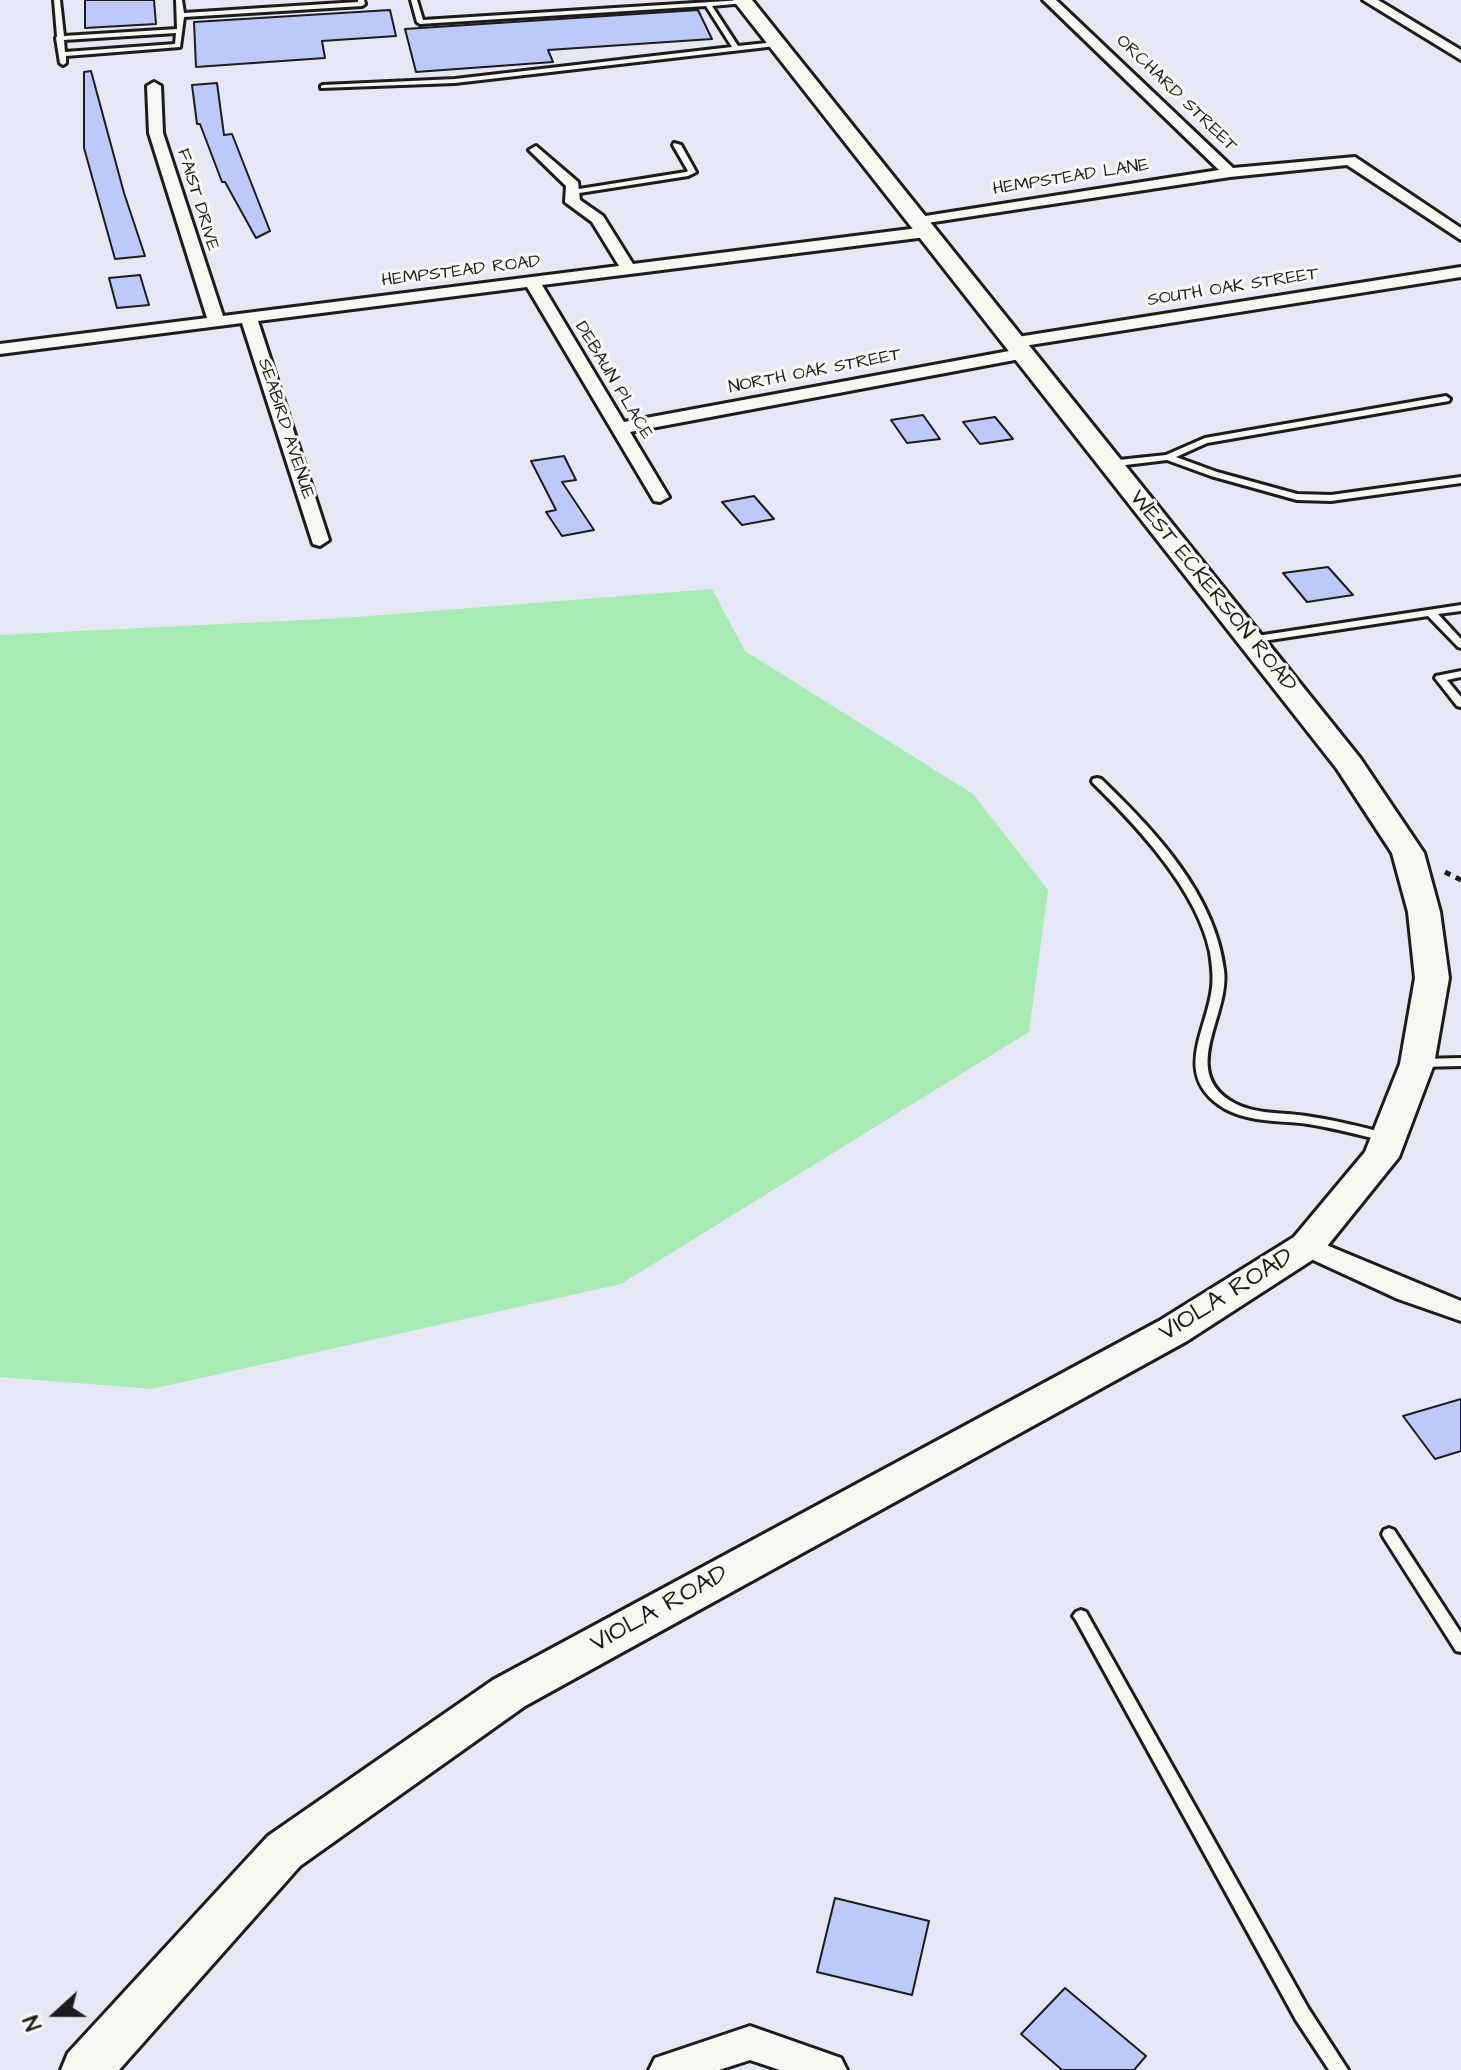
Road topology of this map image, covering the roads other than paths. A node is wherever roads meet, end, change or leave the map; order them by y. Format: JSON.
{"nodes":[{"id":1,"x":57,"y":0,"type":"edge"},
{"id":2,"x":179,"y":0,"type":"edge"},
{"id":3,"x":361,"y":0,"type":"edge"},
{"id":4,"x":414,"y":0,"type":"edge"},
{"id":5,"x":1049,"y":0,"type":"edge"},
{"id":6,"x":1369,"y":0,"type":"edge"},
{"id":7,"x":742,"y":1,"type":"edge"},
{"id":8,"x":708,"y":4,"type":"junction"},
{"id":9,"x":181,"y":15,"type":"junction"},
{"id":10,"x":180,"y":31,"type":"junction"},
{"id":11,"x":59,"y":38,"type":"junction"},
{"id":12,"x":776,"y":44,"type":"junction"},
{"id":13,"x":735,"y":47,"type":"junction"},
{"id":14,"x":61,"y":54,"type":"junction"},
{"id":15,"x":1461,"y":56,"type":"edge"},
{"id":16,"x":63,"y":63,"type":"dead end"},
{"id":17,"x":154,"y":86,"type":"dead end"},
{"id":18,"x":323,"y":87,"type":"dead end"},
{"id":19,"x":677,"y":145,"type":"dead end"},
{"id":20,"x":536,"y":150,"type":"dead end"},
{"id":21,"x":1230,"y":173,"type":"junction"},
{"id":22,"x":573,"y":192,"type":"junction"},
{"id":23,"x":922,"y":227,"type":"junction"},
{"id":24,"x":1461,"y":235,"type":"edge"},
{"id":25,"x":629,"y":270,"type":"junction"},
{"id":26,"x":1461,"y":272,"type":"edge"},
{"id":27,"x":533,"y":284,"type":"junction"},
{"id":28,"x":249,"y":319,"type":"junction"},
{"id":29,"x":217,"y":323,"type":"junction"},
{"id":30,"x":1016,"y":348,"type":"junction"},
{"id":31,"x":0,"y":349,"type":"edge"},
{"id":32,"x":1446,"y":399,"type":"dead end"},
{"id":33,"x":617,"y":429,"type":"junction"},
{"id":34,"x":1168,"y":457,"type":"junction"},
{"id":35,"x":1109,"y":464,"type":"junction"},
{"id":36,"x":1461,"y":480,"type":"edge"},
{"id":37,"x":660,"y":497,"type":"dead end"},
{"id":38,"x":320,"y":540,"type":"dead end"},
{"id":39,"x":1461,"y":608,"type":"edge"},
{"id":40,"x":1431,"y":613,"type":"junction"},
{"id":41,"x":1250,"y":640,"type":"junction"},
{"id":42,"x":1461,"y":645,"type":"edge"},
{"id":43,"x":1461,"y":674,"type":"edge"},
{"id":44,"x":1461,"y":704,"type":"edge"},
{"id":45,"x":1097,"y":781,"type":"dead end"},
{"id":46,"x":1461,"y":1062,"type":"edge"},
{"id":47,"x":1417,"y":1064,"type":"junction"},
{"id":48,"x":1388,"y":1137,"type":"junction"},
{"id":49,"x":1307,"y":1246,"type":"junction"},
{"id":50,"x":1461,"y":1311,"type":"edge"},
{"id":51,"x":1389,"y":1534,"type":"dead end"},
{"id":52,"x":1081,"y":1616,"type":"dead end"},
{"id":53,"x":1461,"y":1646,"type":"edge"},
{"id":54,"x":86,"y":2070,"type":"edge"},
{"id":55,"x":667,"y":2070,"type":"edge"},
{"id":56,"x":829,"y":2070,"type":"edge"},
{"id":57,"x":1339,"y":2070,"type":"edge"}],
"edges":[{"from":1,"to":11,"type":"lane"},
{"from":2,"to":9,"type":"lane"},
{"from":3,"to":9,"type":"lane"},
{"from":4,"to":8,"type":"lane"},
{"from":5,"to":21,"type":"street","name":"ORCHARD STREET"},
{"from":6,"to":15,"type":"street"},
{"from":7,"to":8,"type":"lane"},
{"from":7,"to":12,"type":"street","name":"WEST ECKERSON ROAD"},
{"from":8,"to":13,"type":"lane"},
{"from":9,"to":10,"type":"lane"},
{"from":10,"to":11,"type":"lane"},
{"from":10,"to":14,"type":"lane"},
{"from":11,"to":14,"type":"lane"},
{"from":12,"to":13,"type":"lane"},
{"from":12,"to":23,"type":"street","name":"WEST ECKERSON ROAD"},
{"from":13,"to":18,"type":"lane"},
{"from":14,"to":16,"type":"lane"},
{"from":17,"to":29,"type":"street","name":"FAIST DRIVE"},
{"from":19,"to":22,"type":"lane"},
{"from":20,"to":22,"type":"street"},
{"from":21,"to":23,"type":"street","name":"HEMPSTEAD LANE"},
{"from":21,"to":24,"type":"street","name":"ORCHARD STREET"},
{"from":22,"to":25,"type":"street"},
{"from":23,"to":25,"type":"street","name":"HEMPSTEAD ROAD"},
{"from":23,"to":30,"type":"street","name":"WEST ECKERSON ROAD"},
{"from":25,"to":27,"type":"street","name":"HEMPSTEAD ROAD"},
{"from":26,"to":30,"type":"street","name":"SOUTH OAK STREET"},
{"from":27,"to":28,"type":"street","name":"HEMPSTEAD ROAD"},
{"from":27,"to":33,"type":"street","name":"DEBAUN PLACE"},
{"from":28,"to":29,"type":"street","name":"HEMPSTEAD ROAD"},
{"from":28,"to":38,"type":"street","name":"SEABIRD AVENUE"},
{"from":29,"to":31,"type":"street","name":"HEMPSTEAD ROAD"},
{"from":30,"to":33,"type":"street","name":"NORTH OAK STREET"},
{"from":30,"to":35,"type":"street","name":"WEST ECKERSON ROAD"},
{"from":32,"to":34,"type":"lane"},
{"from":33,"to":37,"type":"street","name":"DEBAUN PLACE"},
{"from":34,"to":35,"type":"lane"},
{"from":34,"to":36,"type":"lane"},
{"from":35,"to":41,"type":"street","name":"WEST ECKERSON ROAD"},
{"from":39,"to":40,"type":"lane"},
{"from":40,"to":41,"type":"lane"},
{"from":40,"to":42,"type":"lane"},
{"from":41,"to":47,"type":"street","name":"WEST ECKERSON ROAD"},
{"from":43,"to":44,"type":"lane"},
{"from":45,"to":48,"type":"lane"},
{"from":46,"to":47,"type":"lane"},
{"from":47,"to":48,"type":"street","name":"WEST ECKERSON ROAD"},
{"from":48,"to":49,"type":"street","name":"WEST ECKERSON ROAD"},
{"from":49,"to":50,"type":"street"},
{"from":49,"to":54,"type":"street","name":"VIOLA ROAD"},
{"from":51,"to":53,"type":"lane"},
{"from":52,"to":57,"type":"lane"},
{"from":55,"to":56,"type":"street"}]}
